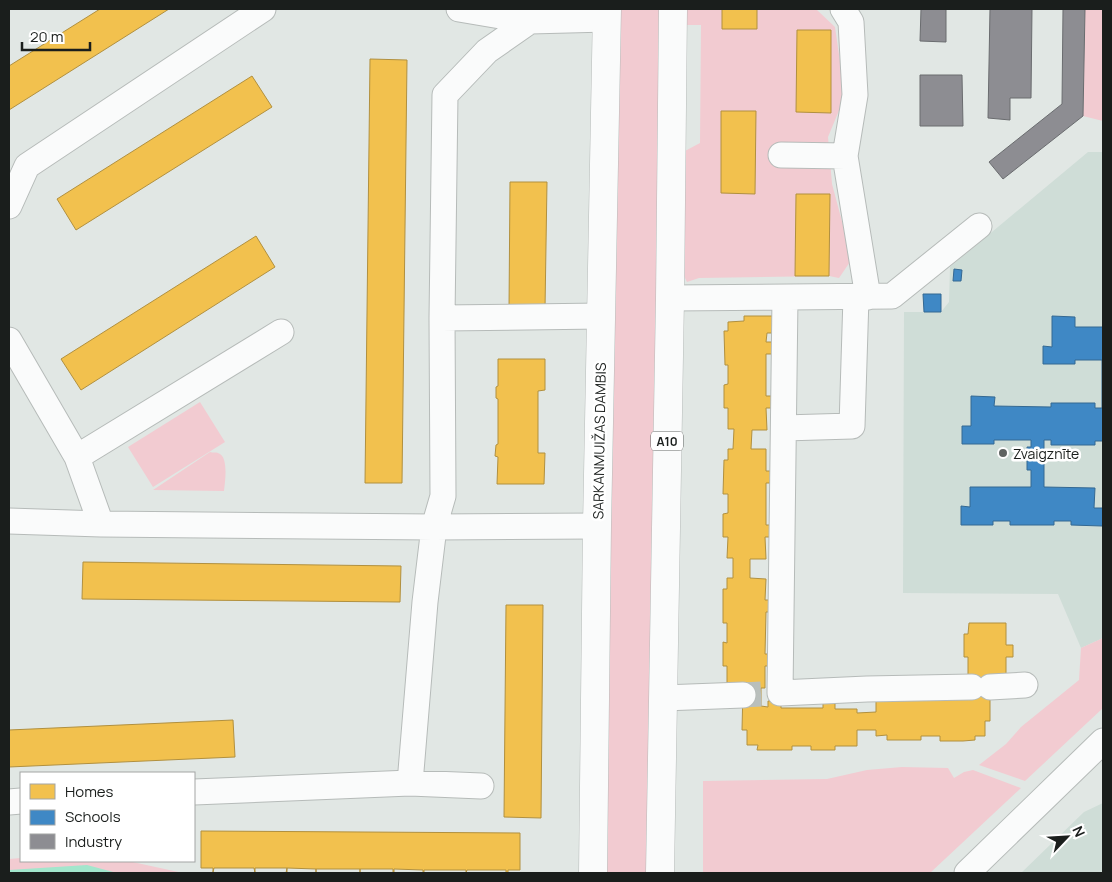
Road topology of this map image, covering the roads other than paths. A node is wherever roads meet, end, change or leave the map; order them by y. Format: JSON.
{"nodes":[{"id":1,"x":262,"y":9,"type":"edge"},
{"id":2,"x":459,"y":9,"type":"edge"},
{"id":3,"x":673,"y":9,"type":"edge"},
{"id":4,"x":843,"y":9,"type":"edge"},
{"id":5,"x":607,"y":14,"type":"edge"},
{"id":6,"x":530,"y":21,"type":"junction"},
{"id":7,"x":781,"y":155,"type":"dead end"},
{"id":8,"x":845,"y":156,"type":"junction"},
{"id":9,"x":9,"y":206,"type":"edge"},
{"id":10,"x":978,"y":226,"type":"dead end"},
{"id":11,"x":862,"y":297,"type":"junction"},
{"id":12,"x":670,"y":298,"type":"junction"},
{"id":13,"x":785,"y":298,"type":"junction"},
{"id":14,"x":601,"y":316,"type":"junction"},
{"id":15,"x":442,"y":318,"type":"junction"},
{"id":16,"x":281,"y":332,"type":"dead end"},
{"id":17,"x":9,"y":340,"type":"edge"},
{"id":18,"x":784,"y":428,"type":"junction"},
{"id":19,"x":77,"y":457,"type":"junction"},
{"id":20,"x":9,"y":521,"type":"edge"},
{"id":21,"x":101,"y":524,"type":"junction"},
{"id":22,"x":597,"y":526,"type":"junction"},
{"id":23,"x":434,"y":527,"type":"junction"},
{"id":24,"x":1025,"y":685,"type":"dead end"},
{"id":25,"x":761,"y":694,"type":"junction"},
{"id":26,"x":663,"y":698,"type":"junction"},
{"id":27,"x":1099,"y":749,"type":"edge"},
{"id":28,"x":410,"y":784,"type":"junction"},
{"id":29,"x":481,"y":786,"type":"dead end"},
{"id":30,"x":195,"y":792,"type":"edge"},
{"id":31,"x":593,"y":873,"type":"edge"},
{"id":32,"x":660,"y":873,"type":"edge"},
{"id":33,"x":967,"y":873,"type":"edge"}],
"edges":[{"from":1,"to":9,"type":"street"},
{"from":2,"to":6,"type":"street"},
{"from":3,"to":12,"type":"main road","number":"A10"},
{"from":4,"to":8,"type":"street"},
{"from":5,"to":6,"type":"street"},
{"from":5,"to":14,"type":"main road","name":"SARKANMUIŽAS DAMBIS"},
{"from":6,"to":15,"type":"street"},
{"from":7,"to":8,"type":"street"},
{"from":8,"to":11,"type":"street"},
{"from":10,"to":11,"type":"street"},
{"from":11,"to":13,"type":"street"},
{"from":11,"to":18,"type":"street"},
{"from":12,"to":13,"type":"street"},
{"from":12,"to":26,"type":"main road","number":"A10"},
{"from":13,"to":18,"type":"street"},
{"from":14,"to":15,"type":"street"},
{"from":14,"to":22,"type":"main road","name":"SARKANMUIŽAS DAMBIS"},
{"from":15,"to":23,"type":"street"},
{"from":16,"to":19,"type":"street"},
{"from":17,"to":19,"type":"street"},
{"from":18,"to":25,"type":"street"},
{"from":19,"to":21,"type":"street"},
{"from":20,"to":21,"type":"street"},
{"from":21,"to":23,"type":"street"},
{"from":22,"to":23,"type":"street"},
{"from":22,"to":31,"type":"main road","name":"SARKANMUIŽAS DAMBIS"},
{"from":23,"to":28,"type":"street"},
{"from":24,"to":25,"type":"street"},
{"from":25,"to":26,"type":"street"},
{"from":26,"to":32,"type":"main road","number":"A10"},
{"from":27,"to":33,"type":"street"},
{"from":28,"to":29,"type":"street"},
{"from":28,"to":30,"type":"street"}]}
